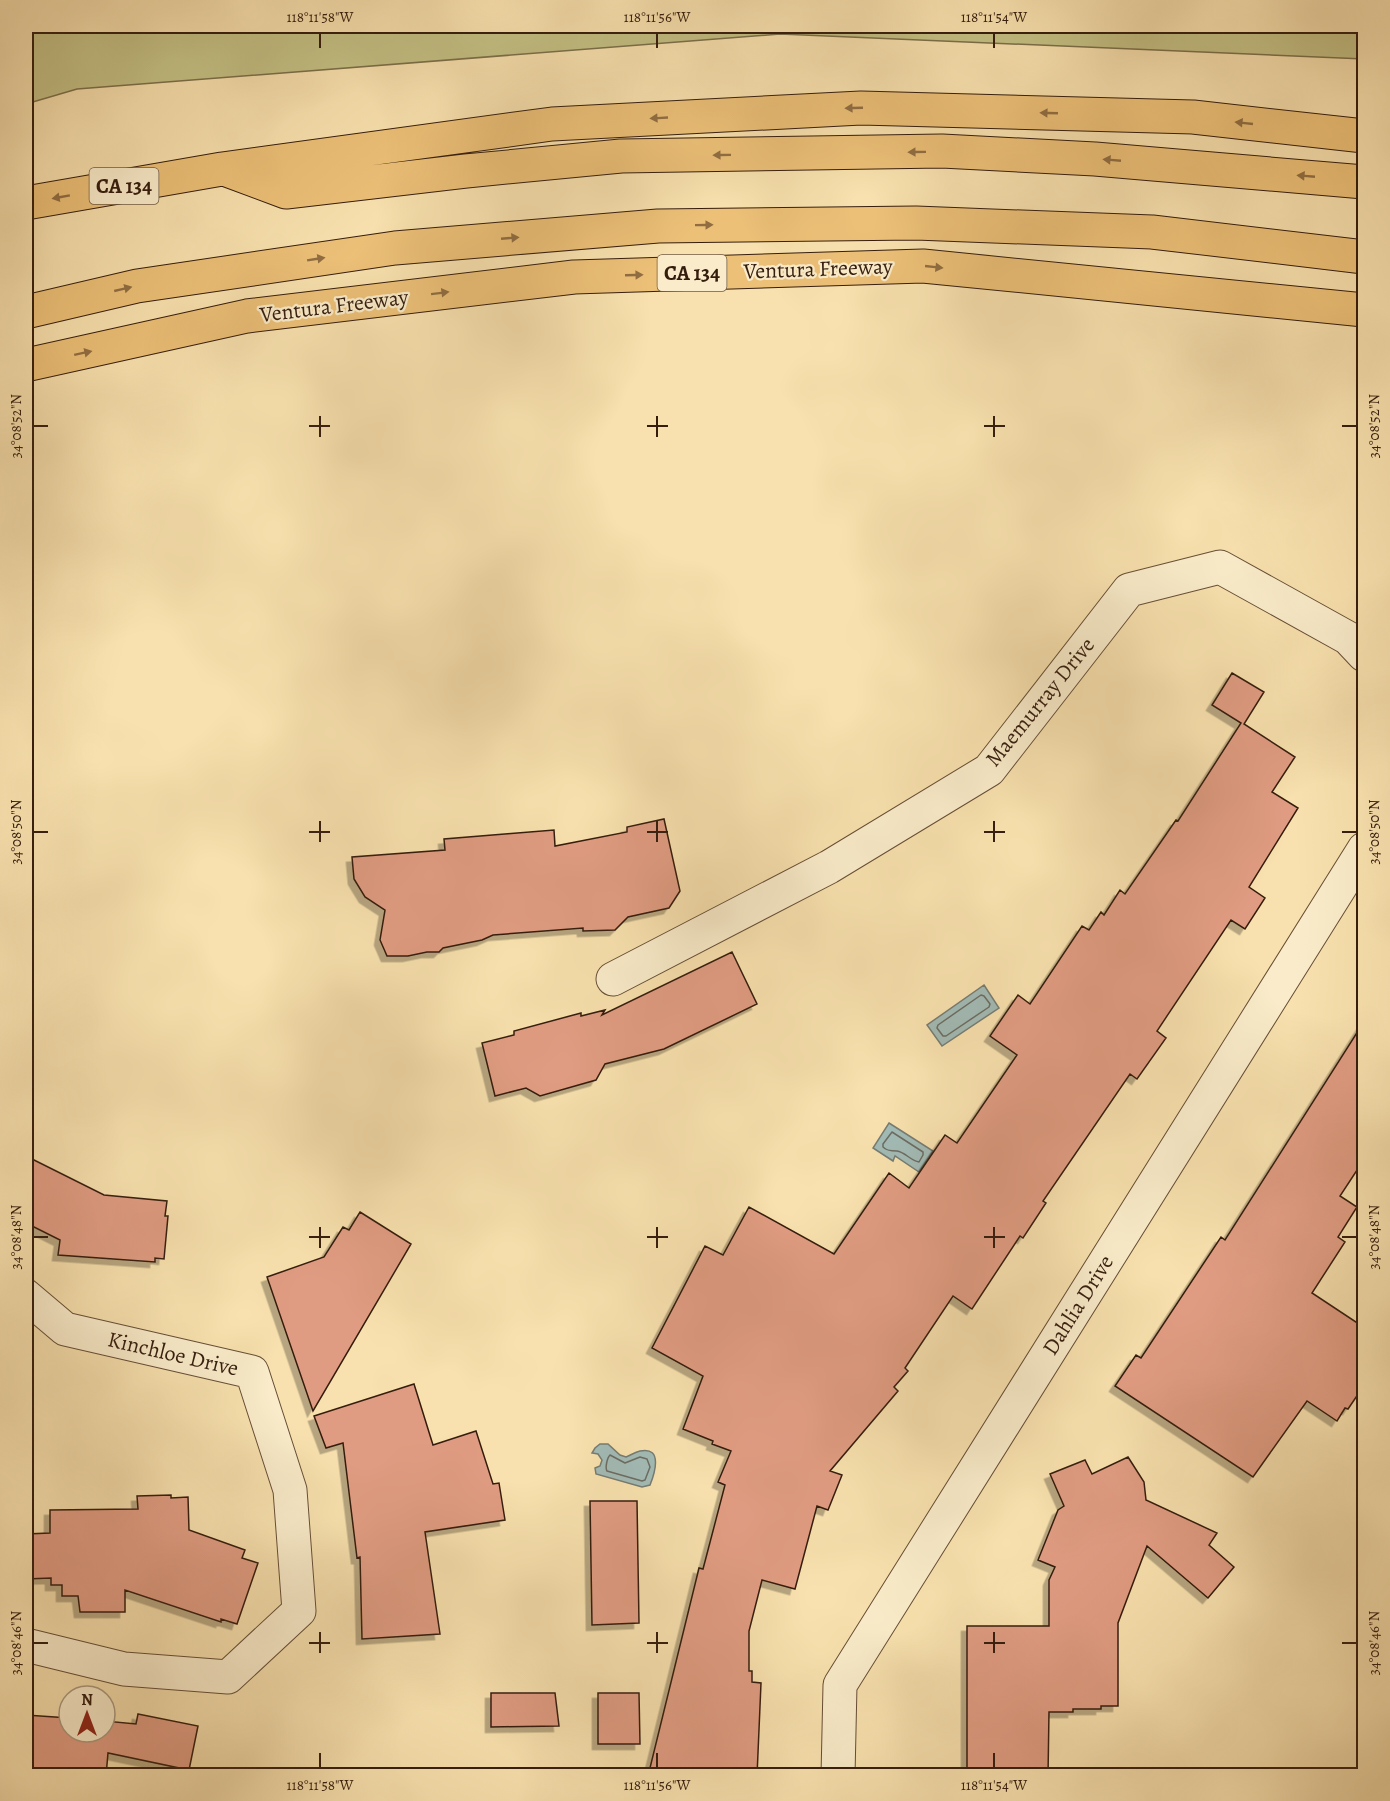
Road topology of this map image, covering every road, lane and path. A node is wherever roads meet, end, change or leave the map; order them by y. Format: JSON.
{"nodes":[{"id":1,"x":1365,"y":136,"type":"edge"},
{"id":2,"x":222,"y":169,"type":"junction"},
{"id":3,"x":1365,"y":182,"type":"edge"},
{"id":4,"x":26,"y":203,"type":"edge"},
{"id":5,"x":1365,"y":257,"type":"edge"},
{"id":6,"x":1365,"y":310,"type":"edge"},
{"id":7,"x":26,"y":312,"type":"edge"},
{"id":8,"x":26,"y":365,"type":"edge"},
{"id":9,"x":1365,"y":656,"type":"edge"},
{"id":10,"x":1365,"y":849,"type":"edge"},
{"id":11,"x":613,"y":979,"type":"dead end"},
{"id":12,"x":26,"y":1296,"type":"edge"},
{"id":13,"x":26,"y":1645,"type":"edge"},
{"id":14,"x":838,"y":1776,"type":"edge"}],
"edges":[{"from":1,"to":2,"type":"highway","number":"CA 134","one_way":true},
{"from":3,"to":2,"type":"highway","one_way":true},
{"from":2,"to":4,"type":"highway","number":"CA 134","one_way":true},
{"from":7,"to":5,"type":"highway","one_way":true},
{"from":8,"to":6,"type":"highway","name":"Ventura Freeway","number":"CA 134","one_way":true},
{"from":9,"to":11,"type":"street","name":"Maemurray Drive"},
{"from":10,"to":14,"type":"street","name":"Dahlia Drive"},
{"from":12,"to":13,"type":"street","name":"Kinchloe Drive"}]}
